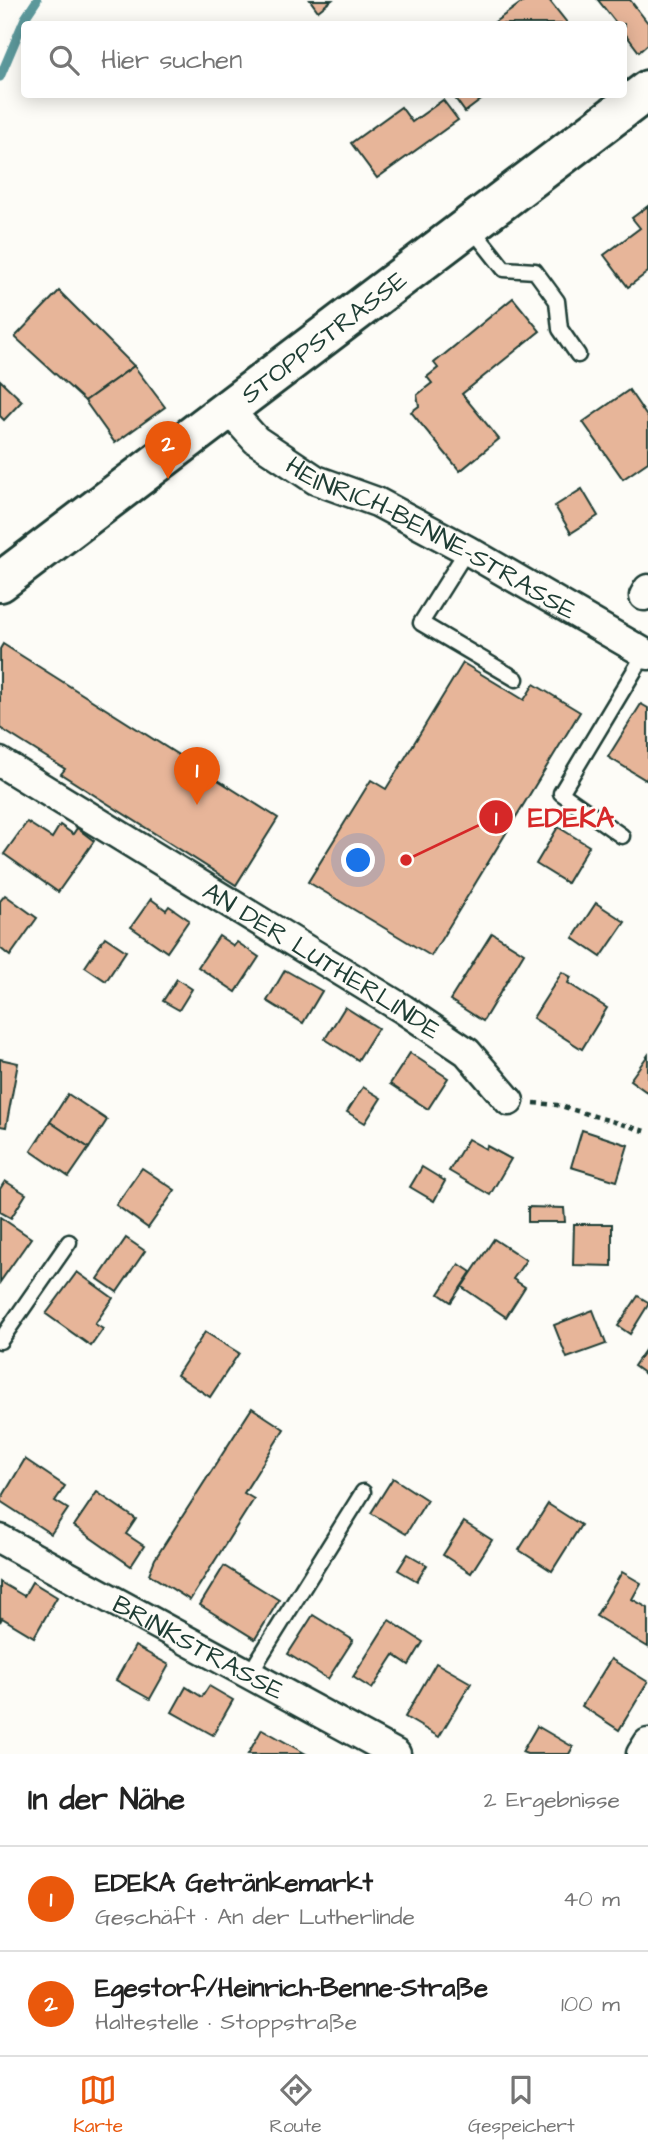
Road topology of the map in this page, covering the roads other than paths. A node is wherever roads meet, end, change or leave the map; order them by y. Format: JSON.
{"nodes":[{"id":1,"x":647,"y":92,"type":"edge"},
{"id":2,"x":469,"y":225,"type":"junction"},
{"id":3,"x":578,"y":355,"type":"dead end"},
{"id":4,"x":228,"y":409,"type":"junction"},
{"id":5,"x":467,"y":550,"type":"junction"},
{"id":6,"x":0,"y":582,"type":"edge"},
{"id":7,"x":646,"y":654,"type":"edge"},
{"id":8,"x":516,"y":679,"type":"dead end"},
{"id":9,"x":0,"y":762,"type":"edge"},
{"id":10,"x":622,"y":836,"type":"dead end"},
{"id":11,"x":509,"y":1101,"type":"road end"},
{"id":12,"x":69,"y":1242,"type":"dead end"},
{"id":13,"x":0,"y":1341,"type":"edge"},
{"id":14,"x":363,"y":1492,"type":"dead end"},
{"id":15,"x":0,"y":1539,"type":"edge"},
{"id":16,"x":250,"y":1673,"type":"junction"},
{"id":17,"x":648,"y":1743,"type":"edge"},
{"id":18,"x":396,"y":1754,"type":"edge"},
{"id":19,"x":641,"y":1754,"type":"edge"}],
"edges":[{"from":1,"to":2,"type":"main road","name":"STOPPSTRASSE"},
{"from":2,"to":3,"type":"lane"},
{"from":2,"to":4,"type":"main road","name":"STOPPSTRASSE"},
{"from":4,"to":5,"type":"street","name":"HEINRICH-BENNE-STRASSE"},
{"from":4,"to":6,"type":"main road","name":"STOPPSTRASSE"},
{"from":5,"to":7,"type":"street","name":"HEINRICH-BENNE-STRASSE"},
{"from":5,"to":8,"type":"lane"},
{"from":7,"to":10,"type":"lane","name":"HEINRICH-BENNE-STRASSE"},
{"from":9,"to":11,"type":"street","name":"AN DER LUTHERLINDE"},
{"from":12,"to":13,"type":"lane"},
{"from":14,"to":16,"type":"lane"},
{"from":15,"to":16,"type":"street","name":"BRINKSTRASSE"},
{"from":16,"to":18,"type":"street","name":"BRINKSTRASSE"},
{"from":17,"to":19,"type":"street"}]}
